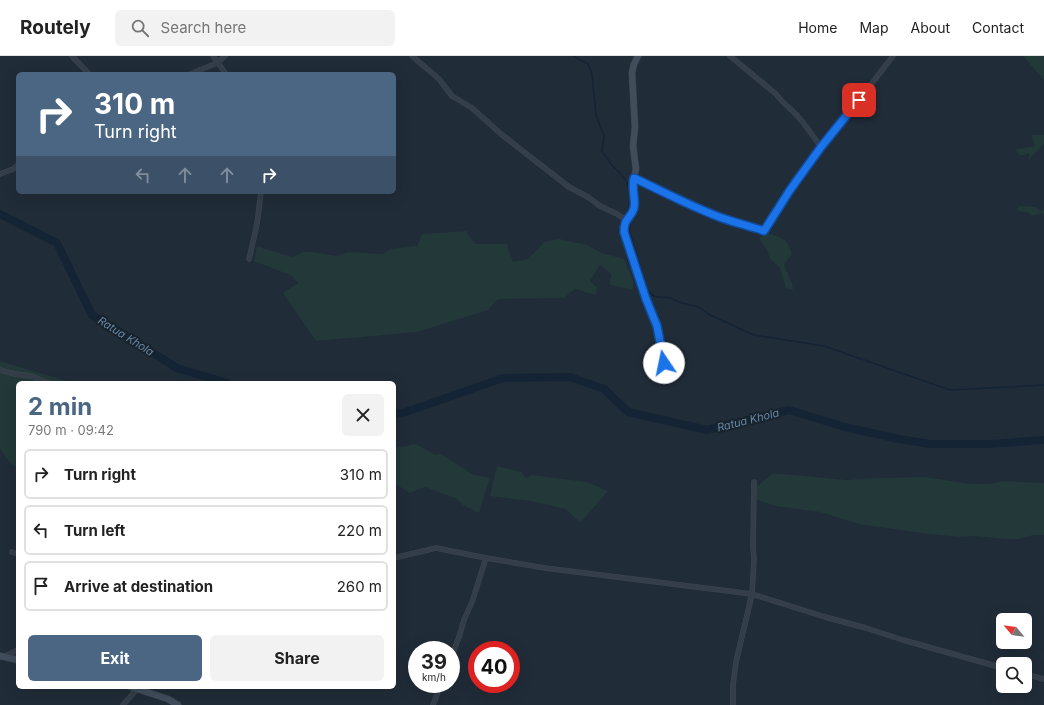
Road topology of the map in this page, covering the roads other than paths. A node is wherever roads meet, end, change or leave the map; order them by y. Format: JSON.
{"nodes":[{"id":1,"x":72,"y":56,"type":"edge"},
{"id":2,"x":213,"y":56,"type":"edge"},
{"id":3,"x":225,"y":56,"type":"edge"},
{"id":4,"x":412,"y":56,"type":"edge"},
{"id":5,"x":638,"y":56,"type":"edge"},
{"id":6,"x":730,"y":56,"type":"edge"},
{"id":7,"x":893,"y":56,"type":"edge"},
{"id":8,"x":217,"y":63,"type":"junction"},
{"id":9,"x":87,"y":72,"type":"edge"},
{"id":10,"x":195,"y":72,"type":"edge"},
{"id":11,"x":224,"y":72,"type":"edge"},
{"id":12,"x":821,"y":147,"type":"junction"},
{"id":13,"x":16,"y":167,"type":"edge"},
{"id":14,"x":0,"y":174,"type":"edge"},
{"id":15,"x":634,"y":178,"type":"junction"},
{"id":16,"x":261,"y":194,"type":"edge"},
{"id":17,"x":626,"y":220,"type":"junction"},
{"id":18,"x":249,"y":259,"type":"dead end"},
{"id":19,"x":0,"y":370,"type":"edge"},
{"id":20,"x":671,"y":375,"type":"dead end"},
{"id":21,"x":43,"y":381,"type":"edge"},
{"id":22,"x":754,"y":482,"type":"dead end"},
{"id":23,"x":12,"y":552,"type":"dead end"},
{"id":24,"x":16,"y":553,"type":"edge"},
{"id":25,"x":396,"y":558,"type":"edge"},
{"id":26,"x":486,"y":558,"type":"junction"},
{"id":27,"x":752,"y":594,"type":"junction"},
{"id":28,"x":457,"y":641,"type":"edge"},
{"id":29,"x":16,"y":651,"type":"edge"},
{"id":30,"x":2,"y":657,"type":"edge"},
{"id":31,"x":16,"y":660,"type":"edge"},
{"id":32,"x":996,"y":666,"type":"edge"},
{"id":33,"x":1032,"y":676,"type":"edge"},
{"id":34,"x":1044,"y":679,"type":"edge"},
{"id":35,"x":133,"y":689,"type":"edge"},
{"id":36,"x":137,"y":689,"type":"edge"},
{"id":37,"x":438,"y":693,"type":"edge"},
{"id":38,"x":123,"y":705,"type":"edge"},
{"id":39,"x":178,"y":705,"type":"edge"},
{"id":40,"x":433,"y":705,"type":"edge"},
{"id":41,"x":733,"y":705,"type":"edge"}],
"edges":[{"from":1,"to":9,"type":"street"},
{"from":2,"to":8,"type":"street"},
{"from":3,"to":8,"type":"street"},
{"from":4,"to":17,"type":"street"},
{"from":5,"to":15,"type":"street"},
{"from":6,"to":12,"type":"street"},
{"from":7,"to":12,"type":"street"},
{"from":8,"to":10,"type":"street"},
{"from":8,"to":11,"type":"street"},
{"from":12,"to":15,"type":"street"},
{"from":13,"to":14,"type":"street"},
{"from":15,"to":17,"type":"street"},
{"from":16,"to":18,"type":"street"},
{"from":17,"to":20,"type":"street"},
{"from":19,"to":21,"type":"street"},
{"from":22,"to":27,"type":"street"},
{"from":23,"to":24,"type":"street"},
{"from":25,"to":26,"type":"street"},
{"from":26,"to":27,"type":"street"},
{"from":26,"to":28,"type":"street"},
{"from":27,"to":32,"type":"street"},
{"from":27,"to":41,"type":"street"},
{"from":29,"to":30,"type":"street"},
{"from":30,"to":31,"type":"street"},
{"from":33,"to":34,"type":"street"},
{"from":35,"to":38,"type":"street"},
{"from":36,"to":39,"type":"street"},
{"from":37,"to":40,"type":"street"}]}
